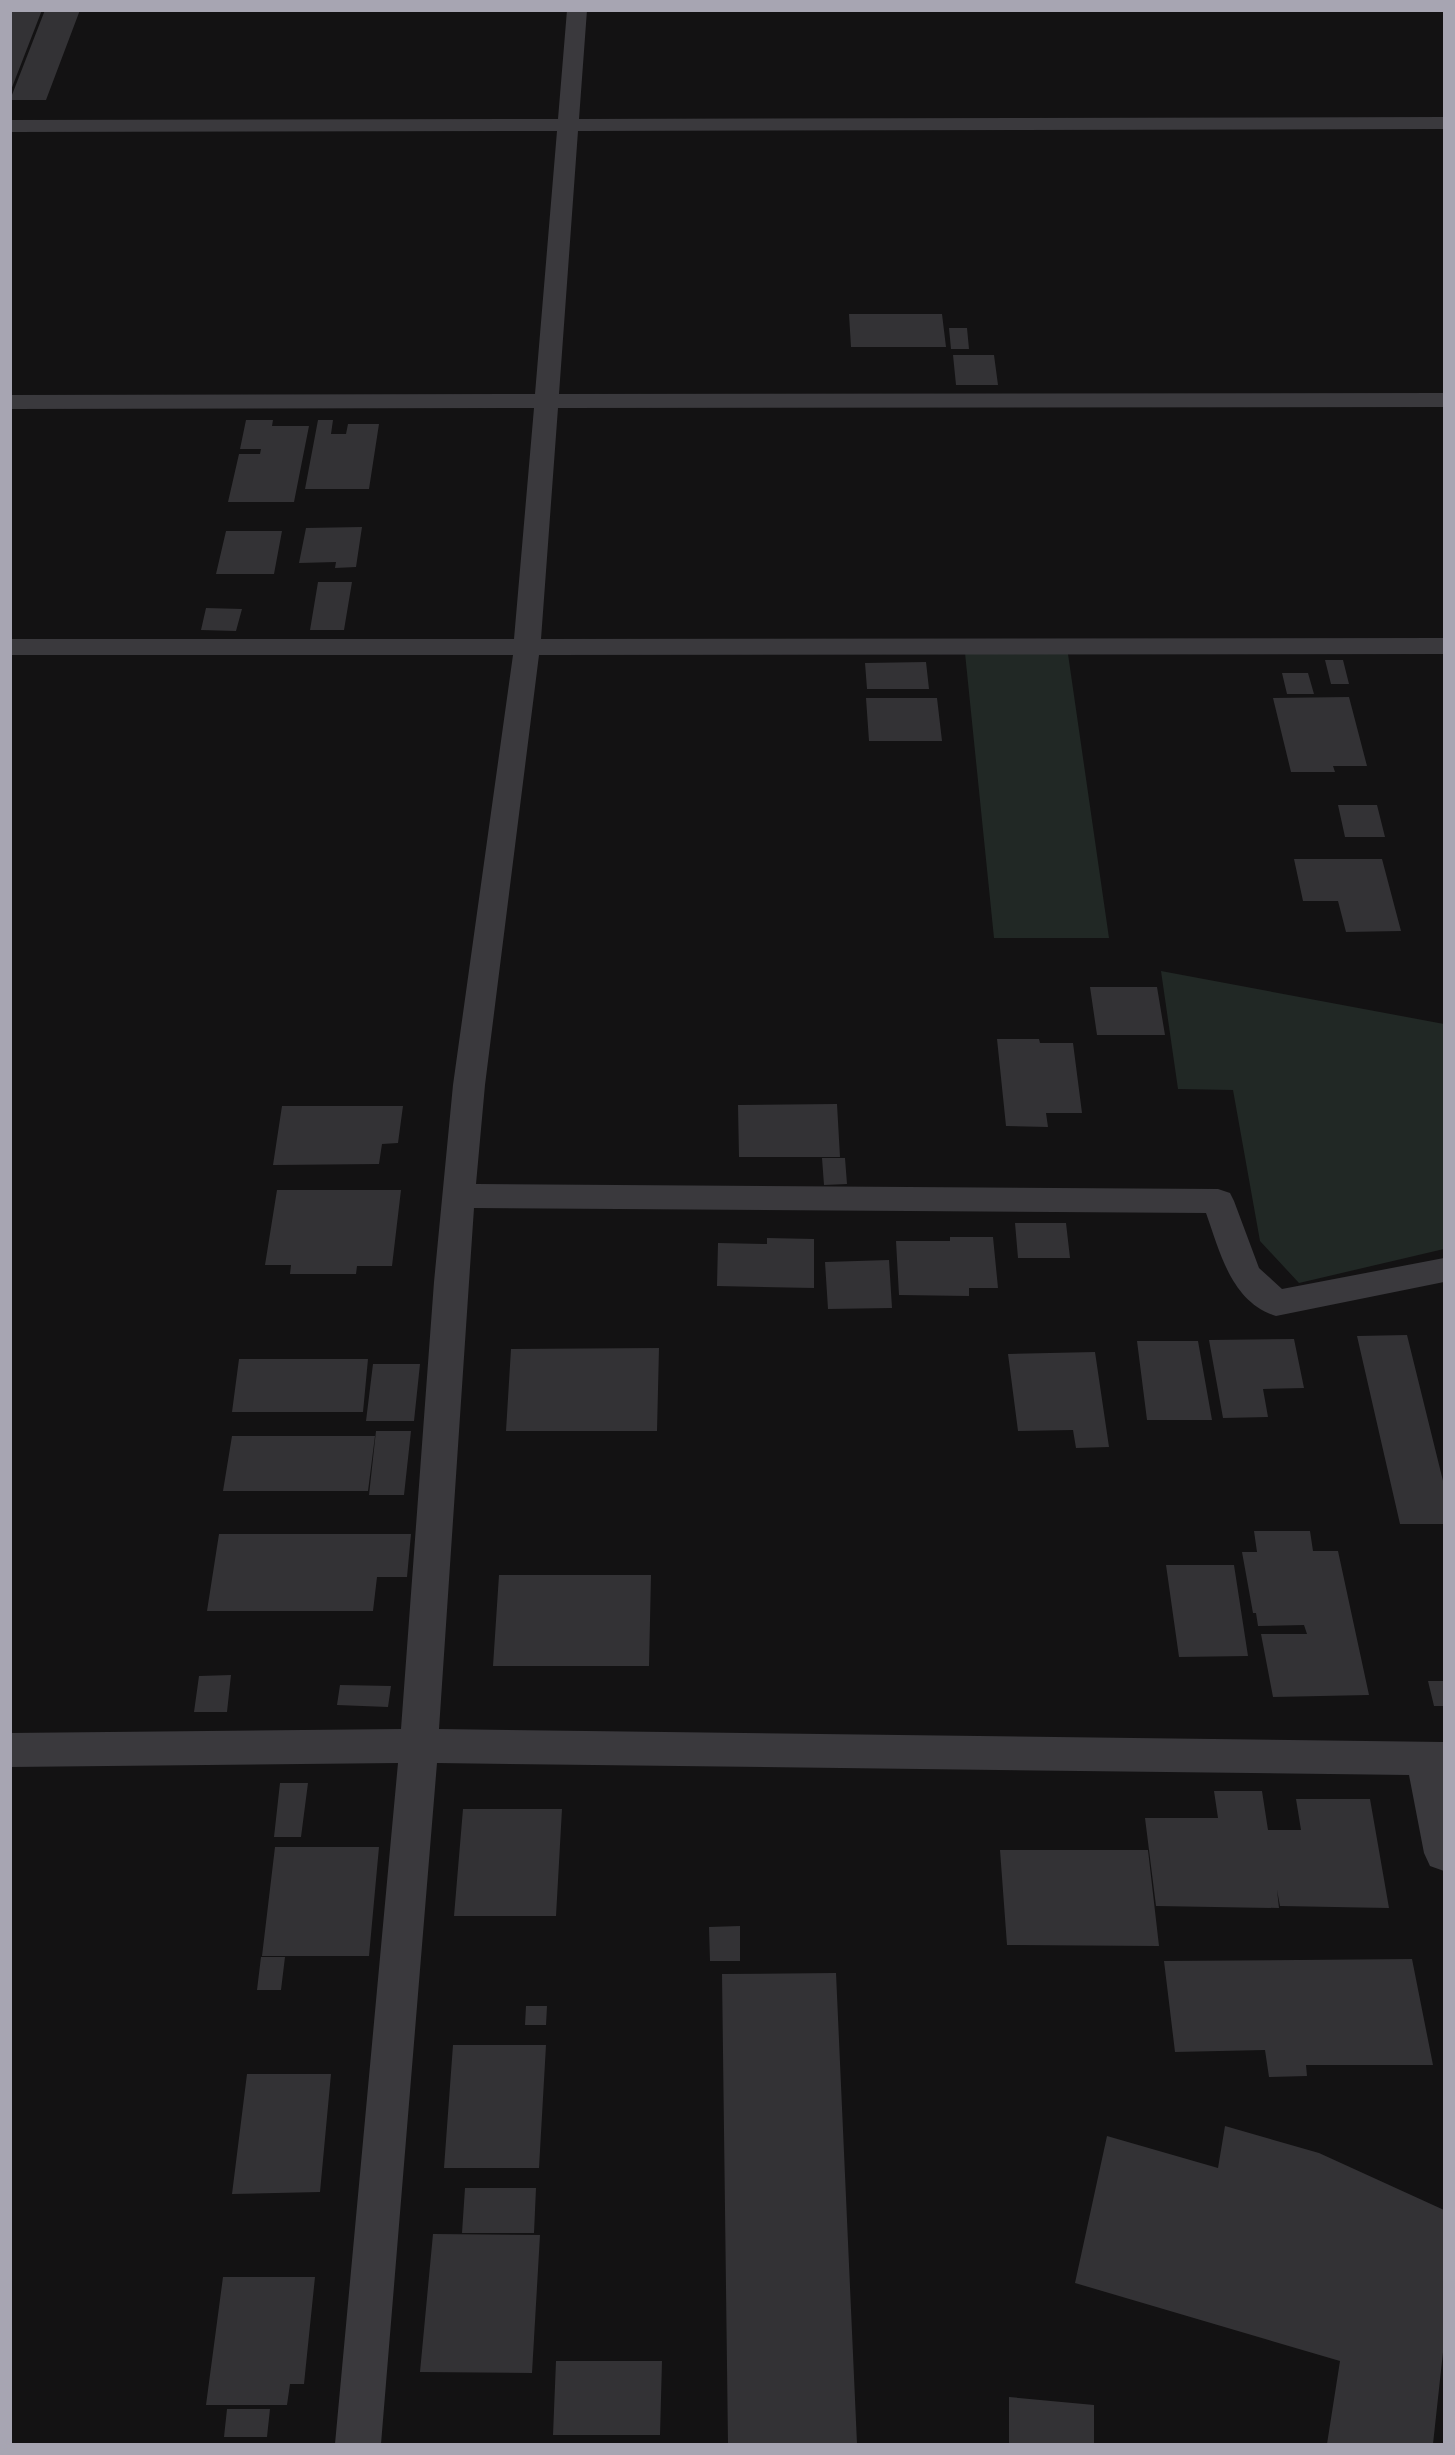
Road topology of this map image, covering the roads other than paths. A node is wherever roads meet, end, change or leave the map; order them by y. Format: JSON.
{"nodes":[{"id":1,"x":577,"y":10,"type":"edge"},
{"id":2,"x":1444,"y":123,"type":"edge"},
{"id":3,"x":567,"y":125,"type":"junction"},
{"id":4,"x":10,"y":126,"type":"edge"},
{"id":5,"x":1444,"y":400,"type":"edge"},
{"id":6,"x":544,"y":401,"type":"junction"},
{"id":7,"x":10,"y":402,"type":"edge"},
{"id":8,"x":527,"y":646,"type":"junction"},
{"id":9,"x":1444,"y":646,"type":"edge"},
{"id":10,"x":10,"y":647,"type":"edge"},
{"id":11,"x":459,"y":1196,"type":"junction"},
{"id":12,"x":1444,"y":1270,"type":"edge"},
{"id":13,"x":419,"y":1746,"type":"junction"},
{"id":14,"x":10,"y":1750,"type":"edge"},
{"id":15,"x":1435,"y":1759,"type":"edge"},
{"id":16,"x":1444,"y":1853,"type":"edge"},
{"id":17,"x":358,"y":2445,"type":"edge"}],
"edges":[{"from":1,"to":3,"type":"street"},
{"from":2,"to":3,"type":"street"},
{"from":3,"to":4,"type":"street"},
{"from":3,"to":6,"type":"street"},
{"from":5,"to":6,"type":"street"},
{"from":6,"to":7,"type":"street"},
{"from":6,"to":8,"type":"street"},
{"from":8,"to":9,"type":"street"},
{"from":8,"to":10,"type":"street"},
{"from":8,"to":11,"type":"street"},
{"from":11,"to":12,"type":"street"},
{"from":11,"to":13,"type":"street"},
{"from":13,"to":14,"type":"street"},
{"from":13,"to":15,"type":"street"},
{"from":13,"to":17,"type":"street"},
{"from":15,"to":16,"type":"street"}]}
